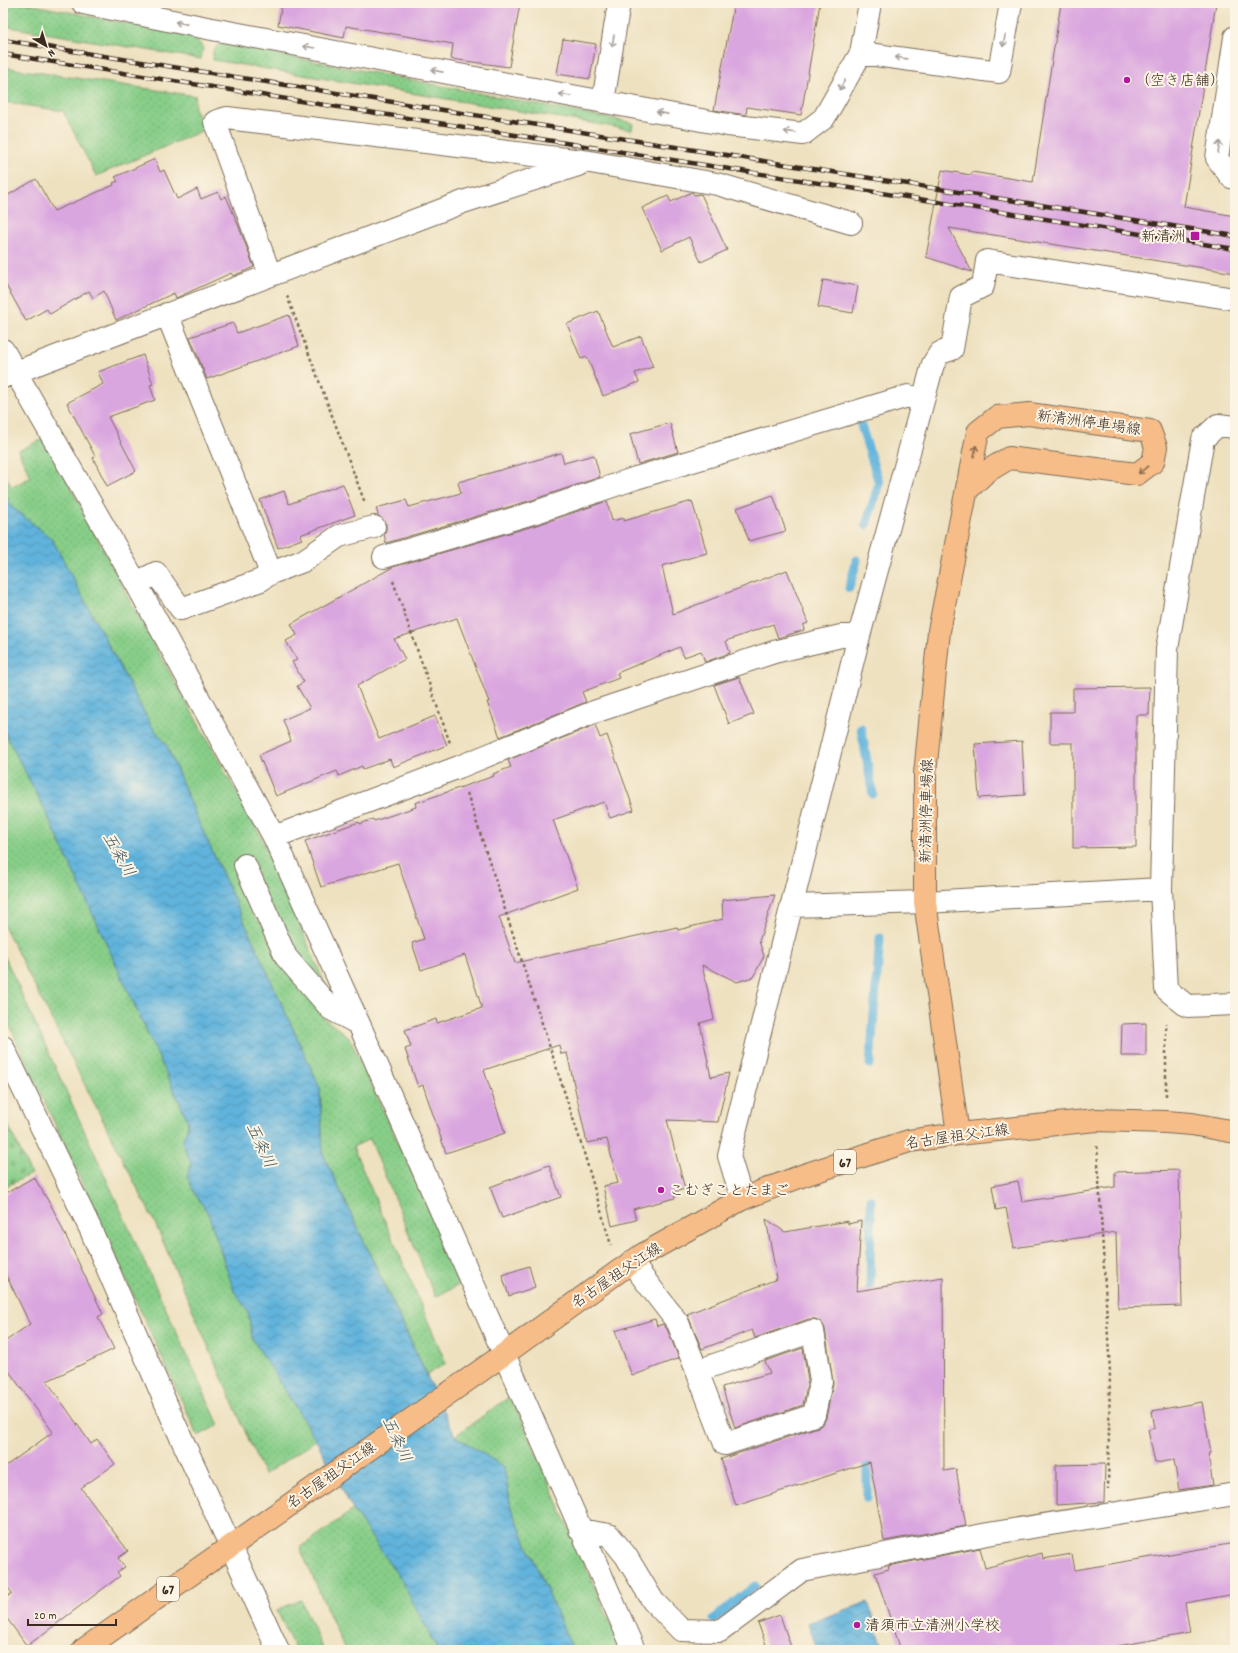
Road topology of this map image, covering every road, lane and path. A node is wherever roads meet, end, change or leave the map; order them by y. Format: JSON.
{"nodes":[{"id":1,"x":83,"y":3,"type":"edge"},
{"id":2,"x":619,"y":3,"type":"edge"},
{"id":3,"x":870,"y":3,"type":"edge"},
{"id":4,"x":1012,"y":3,"type":"edge"},
{"id":5,"x":1235,"y":37,"type":"edge"},
{"id":6,"x":861,"y":53,"type":"junction"},
{"id":7,"x":603,"y":102,"type":"junction"},
{"id":8,"x":586,"y":162,"type":"junction"},
{"id":9,"x":1235,"y":178,"type":"edge"},
{"id":10,"x":851,"y":223,"type":"dead end"},
{"id":11,"x":270,"y":275,"type":"junction"},
{"id":12,"x":1235,"y":299,"type":"edge"},
{"id":13,"x":167,"y":314,"type":"junction"},
{"id":14,"x":3,"y":350,"type":"edge"},
{"id":15,"x":9,"y":374,"type":"edge"},
{"id":16,"x":923,"y":400,"type":"junction"},
{"id":17,"x":1235,"y":427,"type":"edge"},
{"id":18,"x":968,"y":489,"type":"junction"},
{"id":19,"x":374,"y":527,"type":"dead end"},
{"id":20,"x":384,"y":557,"type":"dead end"},
{"id":21,"x":272,"y":572,"type":"junction"},
{"id":22,"x":136,"y":583,"type":"junction"},
{"id":23,"x":859,"y":636,"type":"junction"},
{"id":24,"x":459,"y":767,"type":"junction"},
{"id":25,"x":274,"y":837,"type":"junction"},
{"id":26,"x":245,"y":865,"type":"dead end"},
{"id":27,"x":1161,"y":889,"type":"junction"},
{"id":28,"x":925,"y":902,"type":"junction"},
{"id":29,"x":791,"y":906,"type":"junction"},
{"id":30,"x":1235,"y":1004,"type":"edge"},
{"id":31,"x":1188,"y":1006,"type":"junction"},
{"id":32,"x":360,"y":1024,"type":"junction"},
{"id":33,"x":3,"y":1047,"type":"edge"},
{"id":34,"x":1096,"y":1120,"type":"junction"},
{"id":35,"x":1166,"y":1122,"type":"junction"},
{"id":36,"x":1235,"y":1132,"type":"edge"},
{"id":37,"x":958,"y":1134,"type":"junction"},
{"id":38,"x":742,"y":1199,"type":"junction"},
{"id":39,"x":625,"y":1267,"type":"junction"},
{"id":40,"x":503,"y":1355,"type":"junction"},
{"id":41,"x":697,"y":1371,"type":"junction"},
{"id":42,"x":1235,"y":1494,"type":"edge"},
{"id":43,"x":1107,"y":1516,"type":"junction"},
{"id":44,"x":580,"y":1530,"type":"junction"},
{"id":45,"x":230,"y":1546,"type":"junction"},
{"id":46,"x":83,"y":1650,"type":"edge"},
{"id":47,"x":278,"y":1650,"type":"edge"},
{"id":48,"x":634,"y":1650,"type":"edge"}],
"edges":[{"from":7,"to":1,"type":"street","one_way":true},
{"from":2,"to":7,"type":"street","one_way":true},
{"from":3,"to":6,"type":"street"},
{"from":4,"to":6,"type":"street","one_way":true},
{"from":9,"to":5,"type":"street","one_way":true},
{"from":6,"to":7,"type":"street","one_way":true},
{"from":8,"to":10,"type":"street"},
{"from":8,"to":11,"type":"street"},
{"from":8,"to":11,"type":"street"},
{"from":11,"to":13,"type":"street"},
{"from":12,"to":16,"type":"street"},
{"from":13,"to":15,"type":"street"},
{"from":13,"to":21,"type":"street"},
{"from":14,"to":15,"type":"street"},
{"from":15,"to":22,"type":"street"},
{"from":16,"to":20,"type":"street"},
{"from":16,"to":23,"type":"street"},
{"from":17,"to":27,"type":"street"},
{"from":18,"to":18,"type":"main road","name":"新清洲停車場線","one_way":true},
{"from":18,"to":28,"type":"main road","name":"新清洲停車場線"},
{"from":19,"to":21,"type":"street"},
{"from":21,"to":22,"type":"street"},
{"from":22,"to":25,"type":"street"},
{"from":23,"to":24,"type":"street"},
{"from":23,"to":29,"type":"street"},
{"from":24,"to":25,"type":"street"},
{"from":24,"to":39,"type":"path"},
{"from":25,"to":32,"type":"street"},
{"from":26,"to":32,"type":"street"},
{"from":27,"to":28,"type":"street"},
{"from":27,"to":31,"type":"street"},
{"from":28,"to":29,"type":"street"},
{"from":28,"to":37,"type":"main road","name":"新清洲停車場線"},
{"from":29,"to":38,"type":"street"},
{"from":30,"to":31,"type":"street"},
{"from":31,"to":35,"type":"path"},
{"from":32,"to":40,"type":"street"},
{"from":33,"to":45,"type":"street"},
{"from":34,"to":35,"type":"main road","name":"名古屋祖父江線","number":"67"},
{"from":34,"to":37,"type":"main road","name":"名古屋祖父江線","number":"67"},
{"from":34,"to":43,"type":"path"},
{"from":35,"to":36,"type":"main road","name":"名古屋祖父江線","number":"67"},
{"from":37,"to":38,"type":"main road","name":"名古屋祖父江線","number":"67"},
{"from":38,"to":39,"type":"main road","name":"名古屋祖父江線","number":"67"},
{"from":39,"to":40,"type":"main road","name":"名古屋祖父江線","number":"67"},
{"from":39,"to":41,"type":"street"},
{"from":40,"to":44,"type":"street"},
{"from":40,"to":45,"type":"main road","name":"名古屋祖父江線","number":"67"},
{"from":41,"to":41,"type":"street"},
{"from":42,"to":43,"type":"street"},
{"from":43,"to":44,"type":"street"},
{"from":44,"to":48,"type":"street"},
{"from":45,"to":46,"type":"main road","name":"名古屋祖父江線","number":"67"},
{"from":45,"to":47,"type":"street"}]}
